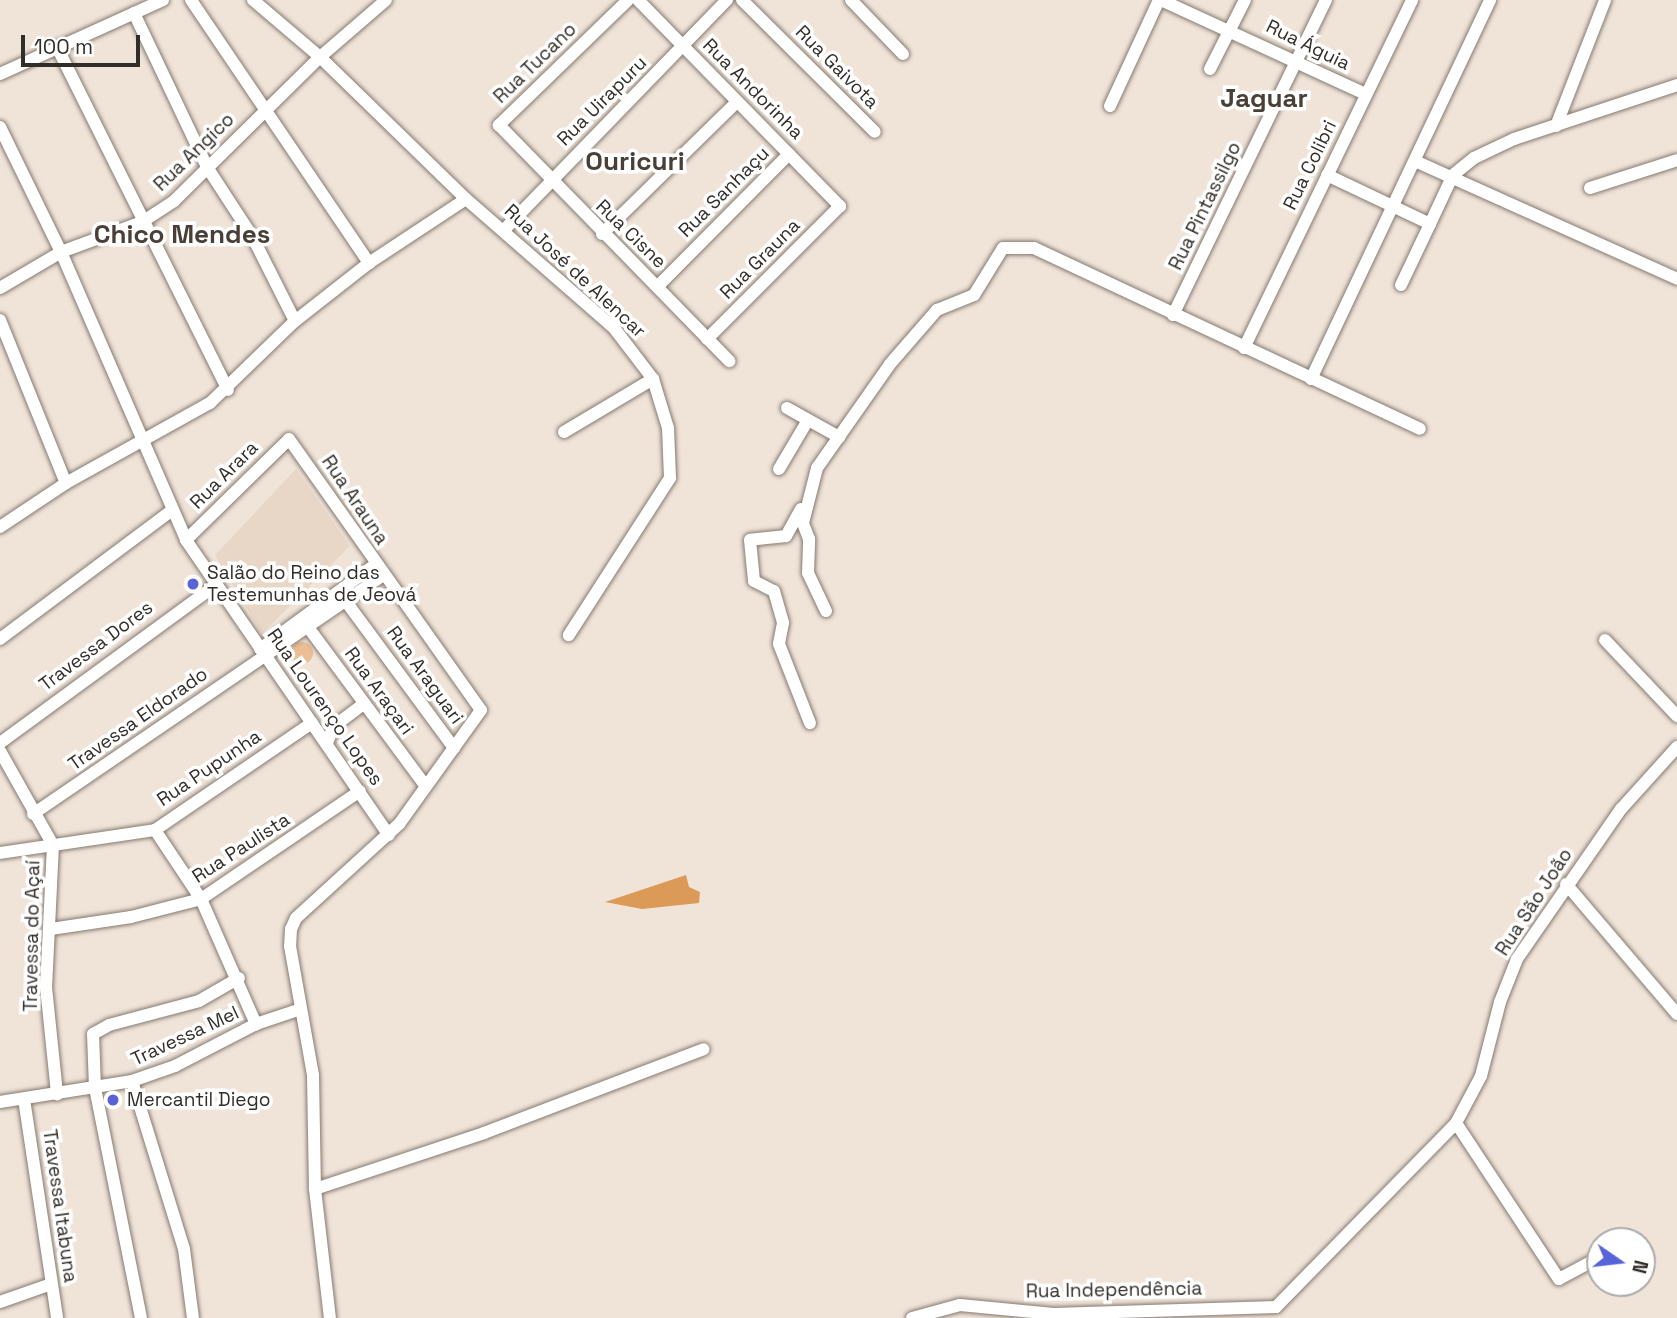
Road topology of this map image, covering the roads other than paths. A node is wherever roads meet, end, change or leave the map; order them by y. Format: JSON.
{"nodes":[{"id":1,"x":163,"y":0,"type":"edge"},
{"id":2,"x":191,"y":0,"type":"edge"},
{"id":3,"x":253,"y":0,"type":"edge"},
{"id":4,"x":386,"y":0,"type":"edge"},
{"id":5,"x":628,"y":0,"type":"edge"},
{"id":6,"x":638,"y":0,"type":"edge"},
{"id":7,"x":727,"y":0,"type":"edge"},
{"id":8,"x":743,"y":0,"type":"edge"},
{"id":9,"x":851,"y":0,"type":"edge"},
{"id":10,"x":1160,"y":0,"type":"edge"},
{"id":11,"x":1245,"y":0,"type":"edge"},
{"id":12,"x":1326,"y":0,"type":"edge"},
{"id":13,"x":1412,"y":0,"type":"edge"},
{"id":14,"x":1490,"y":0,"type":"edge"},
{"id":15,"x":1605,"y":0,"type":"edge"},
{"id":16,"x":134,"y":13,"type":"junction"},
{"id":17,"x":1230,"y":30,"type":"junction"},
{"id":18,"x":683,"y":46,"type":"junction"},
{"id":19,"x":57,"y":47,"type":"junction"},
{"id":20,"x":903,"y":54,"type":"dead end"},
{"id":21,"x":320,"y":57,"type":"junction"},
{"id":22,"x":1297,"y":62,"type":"junction"},
{"id":23,"x":1210,"y":69,"type":"dead end"},
{"id":24,"x":0,"y":74,"type":"edge"},
{"id":25,"x":1677,"y":85,"type":"edge"},
{"id":26,"x":1366,"y":94,"type":"junction"},
{"id":27,"x":737,"y":102,"type":"junction"},
{"id":28,"x":1110,"y":106,"type":"dead end"},
{"id":29,"x":267,"y":107,"type":"junction"},
{"id":30,"x":499,"y":125,"type":"joint"},
{"id":31,"x":1556,"y":126,"type":"junction"},
{"id":32,"x":0,"y":127,"type":"edge"},
{"id":33,"x":875,"y":132,"type":"dead end"},
{"id":34,"x":789,"y":154,"type":"junction"},
{"id":35,"x":1415,"y":160,"type":"junction"},
{"id":36,"x":1677,"y":160,"type":"edge"},
{"id":37,"x":207,"y":167,"type":"junction"},
{"id":38,"x":1453,"y":174,"type":"junction"},
{"id":39,"x":1327,"y":175,"type":"junction"},
{"id":40,"x":547,"y":184,"type":"junction"},
{"id":41,"x":1590,"y":188,"type":"dead end"},
{"id":42,"x":466,"y":199,"type":"junction"},
{"id":43,"x":1392,"y":205,"type":"junction"},
{"id":44,"x":839,"y":206,"type":"joint"},
{"id":45,"x":142,"y":222,"type":"junction"},
{"id":46,"x":1430,"y":224,"type":"junction"},
{"id":47,"x":505,"y":229,"type":"junction"},
{"id":48,"x":602,"y":234,"type":"junction"},
{"id":49,"x":61,"y":252,"type":"junction"},
{"id":50,"x":369,"y":263,"type":"junction"},
{"id":51,"x":1677,"y":279,"type":"edge"},
{"id":52,"x":1401,"y":285,"type":"dead end"},
{"id":53,"x":658,"y":286,"type":"junction"},
{"id":54,"x":0,"y":288,"type":"edge"},
{"id":55,"x":1173,"y":315,"type":"junction"},
{"id":56,"x":0,"y":320,"type":"edge"},
{"id":57,"x":295,"y":321,"type":"junction"},
{"id":58,"x":707,"y":340,"type":"junction"},
{"id":59,"x":1244,"y":348,"type":"junction"},
{"id":60,"x":729,"y":361,"type":"dead end"},
{"id":61,"x":653,"y":379,"type":"junction"},
{"id":62,"x":1311,"y":379,"type":"junction"},
{"id":63,"x":228,"y":390,"type":"junction"},
{"id":64,"x":787,"y":408,"type":"dead end"},
{"id":65,"x":808,"y":420,"type":"junction"},
{"id":66,"x":1420,"y":429,"type":"dead end"},
{"id":67,"x":564,"y":432,"type":"dead end"},
{"id":68,"x":839,"y":438,"type":"junction"},
{"id":69,"x":289,"y":439,"type":"joint"},
{"id":70,"x":143,"y":442,"type":"junction"},
{"id":71,"x":779,"y":469,"type":"dead end"},
{"id":72,"x":66,"y":483,"type":"junction"},
{"id":73,"x":805,"y":508,"type":"junction"},
{"id":74,"x":171,"y":511,"type":"junction"},
{"id":75,"x":0,"y":527,"type":"edge"},
{"id":76,"x":186,"y":540,"type":"junction"},
{"id":77,"x":380,"y":569,"type":"junction"},
{"id":78,"x":217,"y":584,"type":"junction"},
{"id":79,"x":343,"y":597,"type":"junction"},
{"id":80,"x":826,"y":611,"type":"dead end"},
{"id":81,"x":306,"y":624,"type":"junction"},
{"id":82,"x":569,"y":635,"type":"dead end"},
{"id":83,"x":0,"y":639,"type":"edge"},
{"id":84,"x":1605,"y":640,"type":"dead end"},
{"id":85,"x":262,"y":652,"type":"junction"},
{"id":86,"x":364,"y":704,"type":"junction"},
{"id":87,"x":1677,"y":716,"type":"edge"},
{"id":88,"x":312,"y":723,"type":"junction"},
{"id":89,"x":810,"y":723,"type":"dead end"},
{"id":90,"x":0,"y":743,"type":"edge"},
{"id":91,"x":327,"y":743,"type":"junction"},
{"id":92,"x":1677,"y":747,"type":"edge"},
{"id":93,"x":454,"y":748,"type":"junction"},
{"id":94,"x":0,"y":751,"type":"edge"},
{"id":95,"x":425,"y":785,"type":"junction"},
{"id":96,"x":360,"y":791,"type":"junction"},
{"id":97,"x":33,"y":814,"type":"junction"},
{"id":98,"x":155,"y":830,"type":"junction"},
{"id":99,"x":389,"y":835,"type":"junction"},
{"id":100,"x":53,"y":845,"type":"junction"},
{"id":101,"x":0,"y":853,"type":"edge"},
{"id":102,"x":1566,"y":884,"type":"junction"},
{"id":103,"x":201,"y":899,"type":"junction"},
{"id":104,"x":51,"y":929,"type":"junction"},
{"id":105,"x":239,"y":978,"type":"junction"},
{"id":106,"x":301,"y":1009,"type":"junction"},
{"id":107,"x":1677,"y":1014,"type":"edge"},
{"id":108,"x":256,"y":1024,"type":"junction"},
{"id":109,"x":704,"y":1049,"type":"dead end"},
{"id":110,"x":132,"y":1081,"type":"junction"},
{"id":111,"x":95,"y":1088,"type":"junction"},
{"id":112,"x":57,"y":1094,"type":"junction"},
{"id":113,"x":24,"y":1100,"type":"junction"},
{"id":114,"x":0,"y":1102,"type":"edge"},
{"id":115,"x":1456,"y":1123,"type":"junction"},
{"id":116,"x":315,"y":1189,"type":"junction"},
{"id":117,"x":1586,"y":1264,"type":"edge"},
{"id":118,"x":51,"y":1284,"type":"junction"},
{"id":119,"x":0,"y":1302,"type":"edge"},
{"id":120,"x":990,"y":1312,"type":"edge"},
{"id":121,"x":1277,"y":1312,"type":"edge"},
{"id":122,"x":1125,"y":1315,"type":"edge"},
{"id":123,"x":57,"y":1318,"type":"edge"},
{"id":124,"x":141,"y":1318,"type":"edge"},
{"id":125,"x":193,"y":1318,"type":"edge"},
{"id":126,"x":330,"y":1318,"type":"edge"},
{"id":127,"x":912,"y":1318,"type":"edge"}],
"edges":[{"from":1,"to":16,"type":"street"},
{"from":2,"to":29,"type":"street"},
{"from":3,"to":21,"type":"street","name":"Rua José de Alencar"},
{"from":4,"to":21,"type":"street","name":"Rua Angico"},
{"from":5,"to":30,"type":"street","name":"Rua Tucano"},
{"from":6,"to":18,"type":"street","name":"Rua Andorinha"},
{"from":7,"to":18,"type":"street","name":"Rua Uirapuru"},
{"from":8,"to":33,"type":"street","name":"Rua Gaivota"},
{"from":9,"to":20,"type":"street"},
{"from":10,"to":17,"type":"street","name":"Rua Águia"},
{"from":10,"to":28,"type":"street"},
{"from":11,"to":17,"type":"street"},
{"from":12,"to":22,"type":"street","name":"Rua Pintassilgo"},
{"from":13,"to":26,"type":"street","name":"Rua Colibri"},
{"from":14,"to":35,"type":"street"},
{"from":15,"to":31,"type":"street"},
{"from":16,"to":19,"type":"street"},
{"from":16,"to":37,"type":"street"},
{"from":17,"to":22,"type":"street","name":"Rua Águia"},
{"from":17,"to":23,"type":"street"},
{"from":18,"to":27,"type":"street","name":"Rua Andorinha"},
{"from":18,"to":40,"type":"street","name":"Rua Uirapuru"},
{"from":19,"to":24,"type":"street"},
{"from":19,"to":45,"type":"street"},
{"from":21,"to":29,"type":"street","name":"Rua Angico"},
{"from":21,"to":42,"type":"street","name":"Rua José de Alencar"},
{"from":22,"to":26,"type":"street","name":"Rua Águia"},
{"from":22,"to":55,"type":"street","name":"Rua Pintassilgo"},
{"from":25,"to":31,"type":"street"},
{"from":26,"to":39,"type":"street","name":"Rua Colibri"},
{"from":27,"to":34,"type":"street","name":"Rua Andorinha"},
{"from":27,"to":48,"type":"street"},
{"from":29,"to":37,"type":"street","name":"Rua Angico"},
{"from":29,"to":50,"type":"street"},
{"from":30,"to":40,"type":"street","name":"Rua Cisne"},
{"from":31,"to":38,"type":"street"},
{"from":32,"to":49,"type":"street","name":"Rua Lourenço Lopes"},
{"from":34,"to":44,"type":"street","name":"Rua Andorinha"},
{"from":34,"to":53,"type":"street","name":"Rua Sanhaçu"},
{"from":35,"to":38,"type":"street"},
{"from":35,"to":43,"type":"street"},
{"from":36,"to":41,"type":"street"},
{"from":37,"to":45,"type":"street","name":"Rua Angico"},
{"from":37,"to":57,"type":"street"},
{"from":38,"to":46,"type":"street"},
{"from":38,"to":51,"type":"street"},
{"from":39,"to":43,"type":"street"},
{"from":39,"to":59,"type":"street","name":"Rua Colibri"},
{"from":40,"to":47,"type":"street","name":"Rua Uirapuru"},
{"from":40,"to":48,"type":"street","name":"Rua Cisne"},
{"from":42,"to":47,"type":"street","name":"Rua José de Alencar"},
{"from":42,"to":50,"type":"street"},
{"from":43,"to":46,"type":"street"},
{"from":43,"to":62,"type":"street"},
{"from":44,"to":58,"type":"street","name":"Rua Grauna"},
{"from":45,"to":49,"type":"street","name":"Rua Angico"},
{"from":45,"to":63,"type":"street"},
{"from":46,"to":52,"type":"street"},
{"from":47,"to":61,"type":"street","name":"Rua José de Alencar"},
{"from":48,"to":53,"type":"street","name":"Rua Cisne"},
{"from":49,"to":54,"type":"street","name":"Rua Angico"},
{"from":49,"to":70,"type":"street","name":"Rua Lourenço Lopes"},
{"from":50,"to":57,"type":"street"},
{"from":53,"to":58,"type":"street","name":"Rua Cisne"},
{"from":55,"to":59,"type":"street"},
{"from":55,"to":68,"type":"street"},
{"from":56,"to":72,"type":"street"},
{"from":57,"to":63,"type":"street"},
{"from":58,"to":60,"type":"street","name":"Rua Cisne"},
{"from":59,"to":62,"type":"street"},
{"from":61,"to":67,"type":"street"},
{"from":61,"to":82,"type":"street","name":"Rua José de Alencar"},
{"from":62,"to":66,"type":"street"},
{"from":63,"to":70,"type":"street"},
{"from":64,"to":65,"type":"street"},
{"from":65,"to":68,"type":"street"},
{"from":65,"to":71,"type":"street"},
{"from":68,"to":73,"type":"street"},
{"from":69,"to":76,"type":"street","name":"Rua Arara"},
{"from":69,"to":77,"type":"street","name":"Rua Arauna"},
{"from":70,"to":72,"type":"street"},
{"from":70,"to":74,"type":"street","name":"Rua Lourenço Lopes"},
{"from":72,"to":75,"type":"street"},
{"from":73,"to":80,"type":"street"},
{"from":73,"to":89,"type":"street"},
{"from":74,"to":76,"type":"street","name":"Rua Lourenço Lopes"},
{"from":74,"to":83,"type":"street"},
{"from":76,"to":78,"type":"street","name":"Rua Lourenço Lopes"},
{"from":77,"to":79,"type":"street","name":"Travessa Eldorado"},
{"from":77,"to":93,"type":"street","name":"Rua Arauna"},
{"from":78,"to":85,"type":"street","name":"Rua Lourenço Lopes"},
{"from":78,"to":90,"type":"street","name":"Travessa Dores"},
{"from":79,"to":81,"type":"street","name":"Travessa Eldorado"},
{"from":79,"to":93,"type":"street","name":"Rua Araguari"},
{"from":81,"to":85,"type":"street","name":"Travessa Eldorado"},
{"from":81,"to":86,"type":"street","name":"Rua Araçari"},
{"from":84,"to":87,"type":"street"},
{"from":85,"to":88,"type":"street","name":"Rua Lourenço Lopes"},
{"from":85,"to":97,"type":"street","name":"Travessa Eldorado"},
{"from":86,"to":91,"type":"street"},
{"from":86,"to":95,"type":"street","name":"Rua Araçari"},
{"from":88,"to":91,"type":"street","name":"Rua Lourenço Lopes"},
{"from":88,"to":98,"type":"street","name":"Rua Pupunha"},
{"from":91,"to":96,"type":"street","name":"Rua Lourenço Lopes"},
{"from":92,"to":102,"type":"street","name":"Rua São João"},
{"from":93,"to":95,"type":"street"},
{"from":94,"to":97,"type":"street","name":"Travessa do Açaí"},
{"from":95,"to":99,"type":"street"},
{"from":96,"to":99,"type":"street","name":"Rua Lourenço Lopes"},
{"from":96,"to":103,"type":"street","name":"Rua Paulista"},
{"from":97,"to":100,"type":"street","name":"Travessa do Açaí"},
{"from":98,"to":100,"type":"street","name":"Rua Pupunha"},
{"from":98,"to":103,"type":"street"},
{"from":99,"to":106,"type":"street"},
{"from":100,"to":101,"type":"street","name":"Rua Pupunha"},
{"from":100,"to":104,"type":"street","name":"Travessa do Açaí"},
{"from":102,"to":107,"type":"street"},
{"from":102,"to":115,"type":"street","name":"Rua São João"},
{"from":103,"to":104,"type":"street","name":"Rua Paulista"},
{"from":103,"to":105,"type":"street"},
{"from":104,"to":112,"type":"street","name":"Travessa do Açaí"},
{"from":105,"to":108,"type":"street"},
{"from":105,"to":111,"type":"street"},
{"from":106,"to":108,"type":"street","name":"Travessa Mel"},
{"from":106,"to":116,"type":"street"},
{"from":108,"to":110,"type":"street","name":"Travessa Mel"},
{"from":109,"to":116,"type":"street"},
{"from":110,"to":111,"type":"street","name":"Travessa Mel"},
{"from":110,"to":125,"type":"street"},
{"from":111,"to":112,"type":"street","name":"Travessa Mel"},
{"from":111,"to":124,"type":"street"},
{"from":112,"to":113,"type":"street","name":"Travessa Mel"},
{"from":113,"to":114,"type":"street","name":"Travessa Mel"},
{"from":113,"to":118,"type":"street","name":"Travessa Itabuna"},
{"from":115,"to":117,"type":"street"},
{"from":115,"to":121,"type":"street","name":"Rua São João"},
{"from":116,"to":126,"type":"street"},
{"from":118,"to":119,"type":"street"},
{"from":118,"to":123,"type":"street","name":"Travessa Itabuna"},
{"from":120,"to":122,"type":"street","name":"Rua Independência"},
{"from":120,"to":127,"type":"street","name":"Rua Independência"},
{"from":121,"to":122,"type":"street","name":"Rua Independência"}]}
